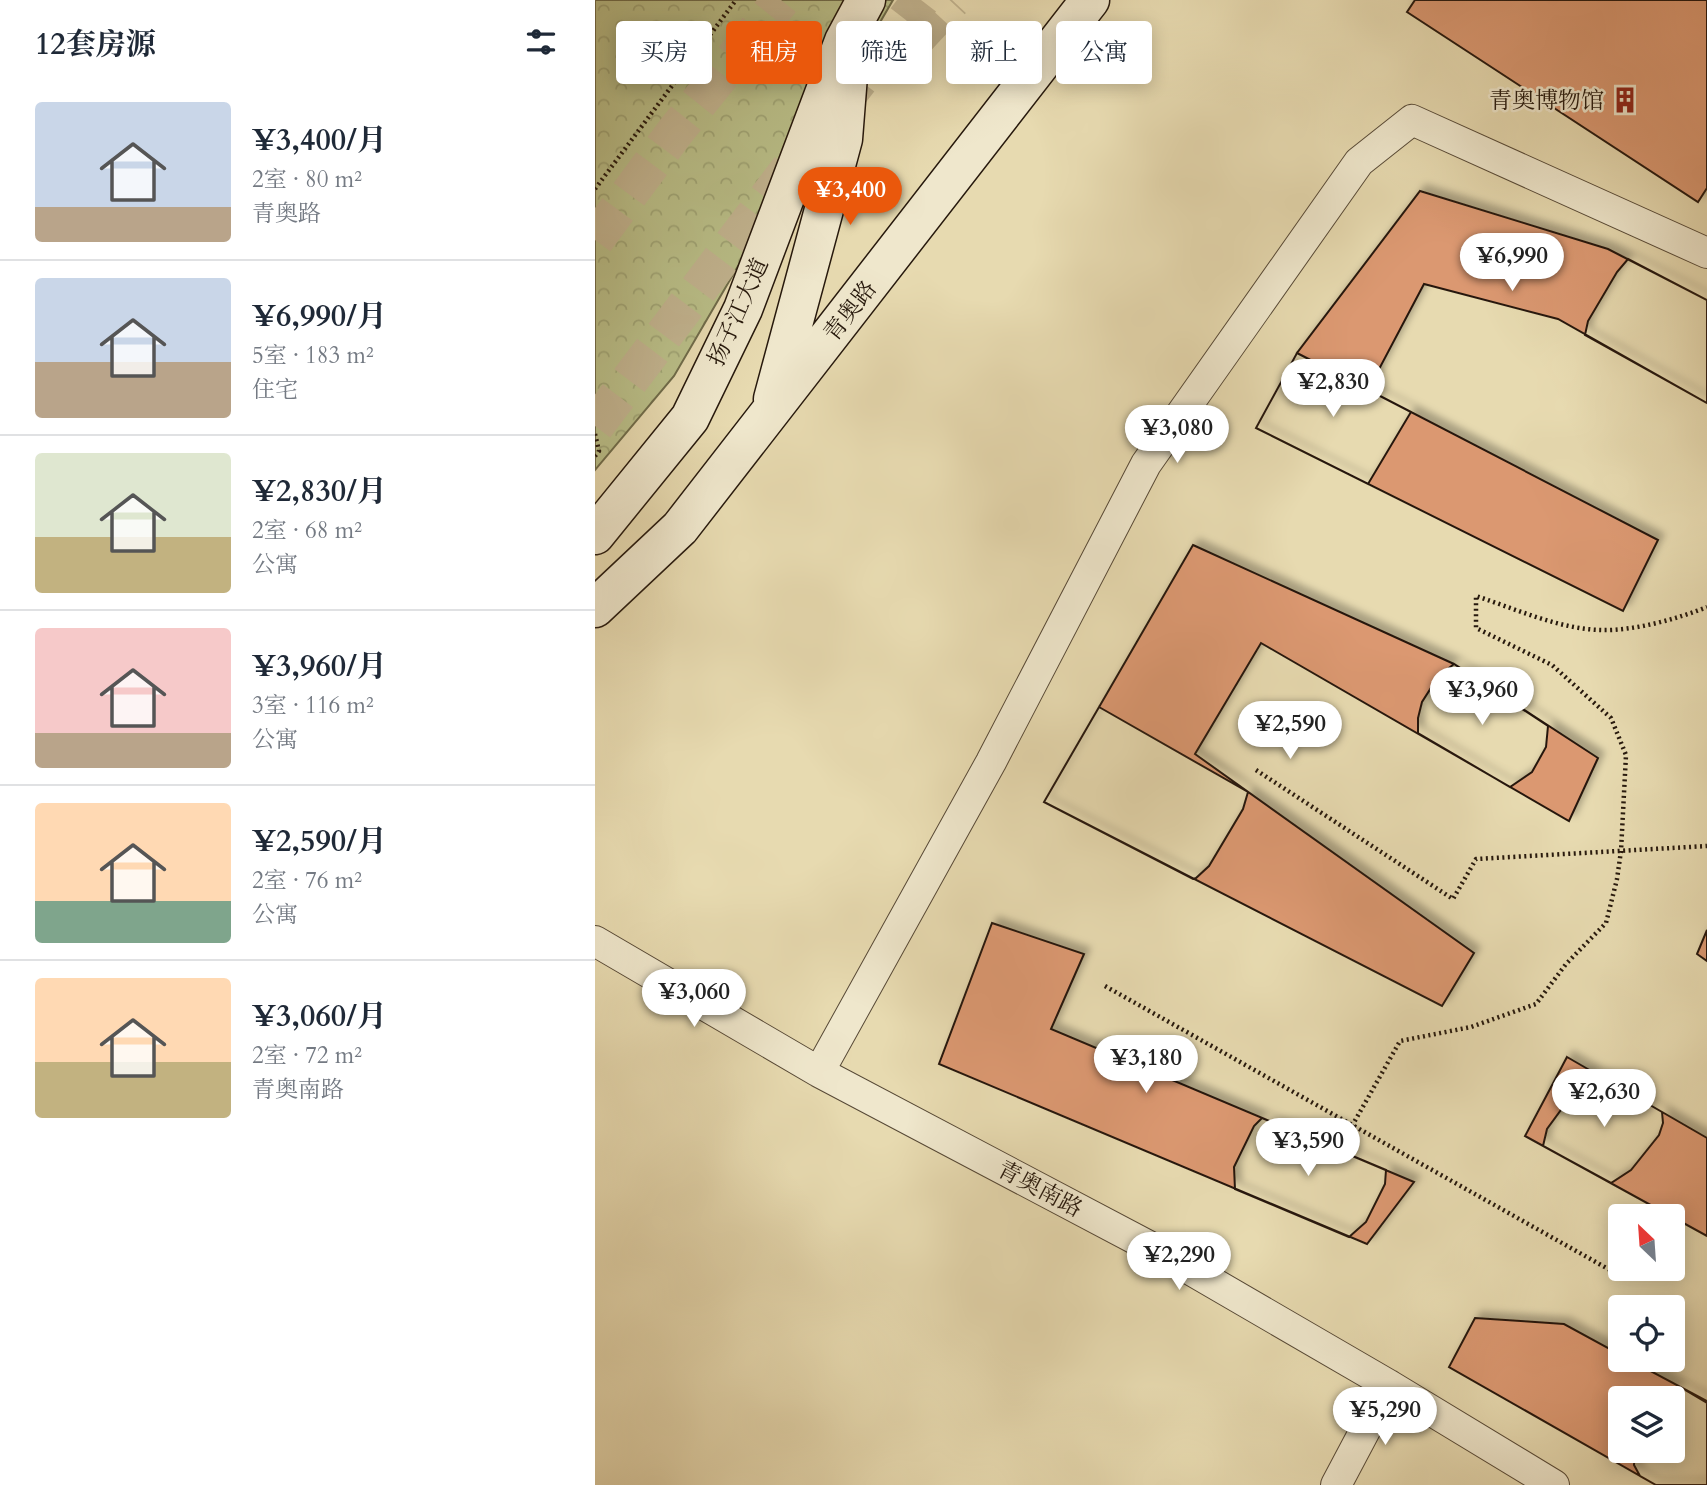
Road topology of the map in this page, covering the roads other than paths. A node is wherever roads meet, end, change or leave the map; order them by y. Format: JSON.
{"nodes":[{"id":1,"x":1090,"y":0,"type":"edge"},
{"id":2,"x":860,"y":13,"type":"edge"},
{"id":3,"x":1707,"y":253,"type":"edge"},
{"id":4,"x":768,"y":415,"type":"junction"},
{"id":5,"x":595,"y":535,"type":"edge"},
{"id":6,"x":595,"y":608,"type":"edge"},
{"id":7,"x":595,"y":941,"type":"edge"},
{"id":8,"x":819,"y":1072,"type":"junction"},
{"id":9,"x":1389,"y":1385,"type":"junction"},
{"id":10,"x":1336,"y":1485,"type":"edge"},
{"id":11,"x":1554,"y":1485,"type":"edge"}],
"edges":[{"from":1,"to":4,"type":"street","name":"青奥路"},
{"from":2,"to":4,"type":"street"},
{"from":2,"to":5,"type":"street","name":"扬子江大道"},
{"from":3,"to":8,"type":"street"},
{"from":4,"to":6,"type":"street","name":"青奥路"},
{"from":7,"to":8,"type":"street","name":"青奥南路"},
{"from":8,"to":9,"type":"street","name":"青奥南路"},
{"from":9,"to":10,"type":"street"},
{"from":9,"to":11,"type":"street","name":"青奥南路"}]}
